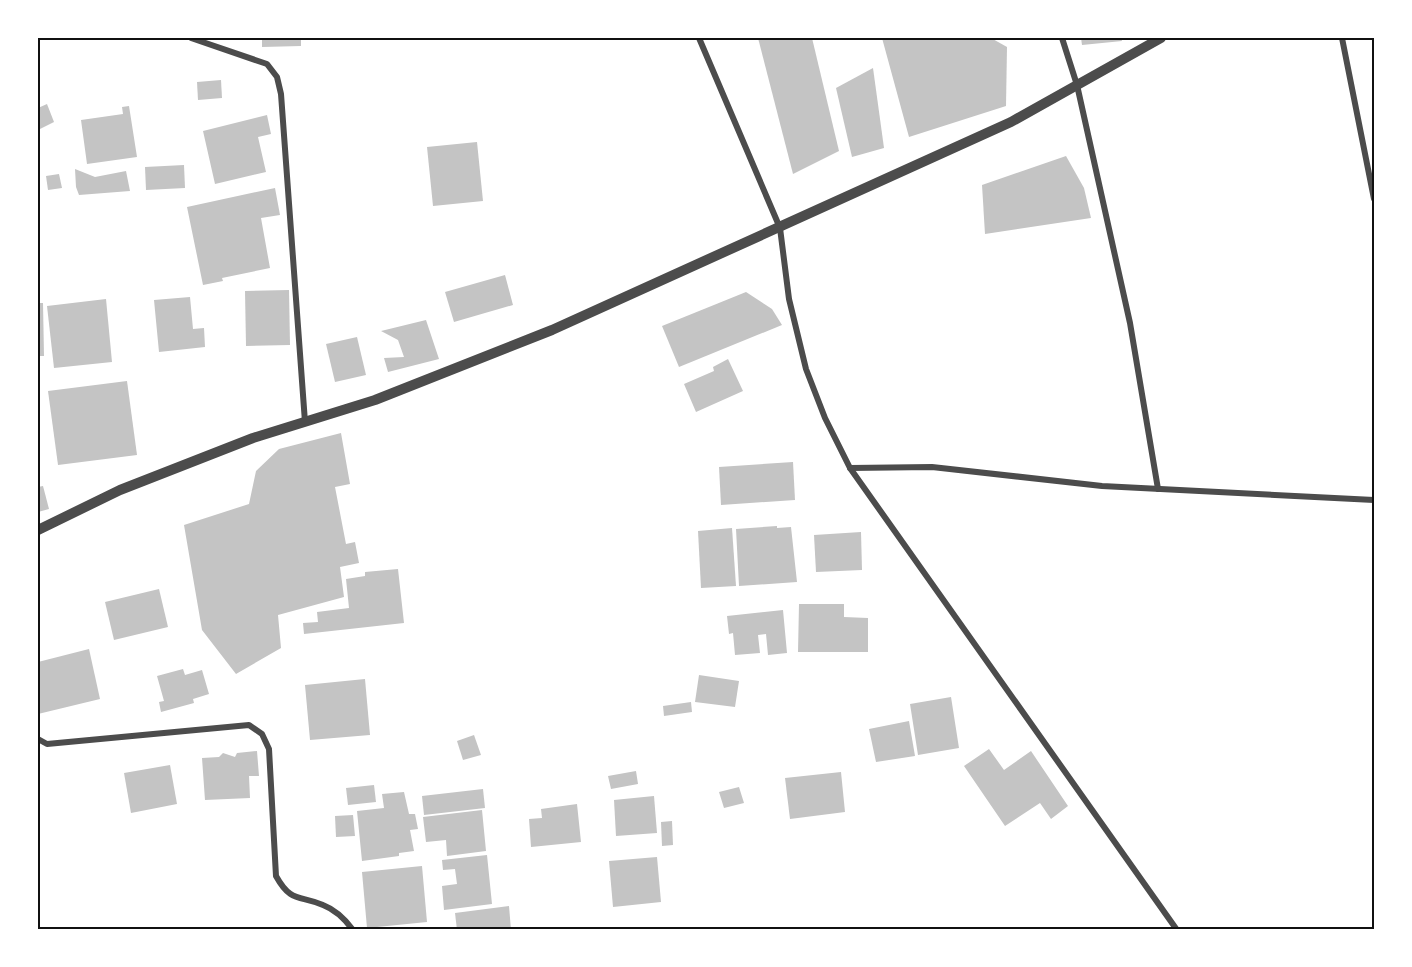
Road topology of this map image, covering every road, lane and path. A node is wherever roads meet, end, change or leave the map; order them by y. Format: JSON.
{"nodes":[{"id":1,"x":191,"y":38,"type":"edge"},
{"id":2,"x":699,"y":38,"type":"edge"},
{"id":3,"x":1062,"y":38,"type":"edge"},
{"id":4,"x":1161,"y":38,"type":"edge"},
{"id":5,"x":1342,"y":38,"type":"edge"},
{"id":6,"x":1077,"y":84,"type":"junction"},
{"id":7,"x":1374,"y":199,"type":"edge"},
{"id":8,"x":780,"y":228,"type":"junction"},
{"id":9,"x":305,"y":422,"type":"junction"},
{"id":10,"x":850,"y":468,"type":"junction"},
{"id":11,"x":1158,"y":489,"type":"junction"},
{"id":12,"x":1374,"y":500,"type":"edge"},
{"id":13,"x":38,"y":530,"type":"edge"},
{"id":14,"x":38,"y":739,"type":"edge"},
{"id":15,"x":353,"y":930,"type":"edge"},
{"id":16,"x":1177,"y":930,"type":"edge"}],
"edges":[{"from":1,"to":9,"type":"street"},
{"from":2,"to":8,"type":"street"},
{"from":3,"to":6,"type":"street"},
{"from":4,"to":6,"type":"street"},
{"from":5,"to":7,"type":"street"},
{"from":6,"to":8,"type":"street"},
{"from":6,"to":11,"type":"street"},
{"from":8,"to":9,"type":"street"},
{"from":8,"to":10,"type":"street"},
{"from":9,"to":13,"type":"street"},
{"from":10,"to":11,"type":"street"},
{"from":10,"to":16,"type":"street"},
{"from":11,"to":12,"type":"street"},
{"from":14,"to":15,"type":"street"}]}
